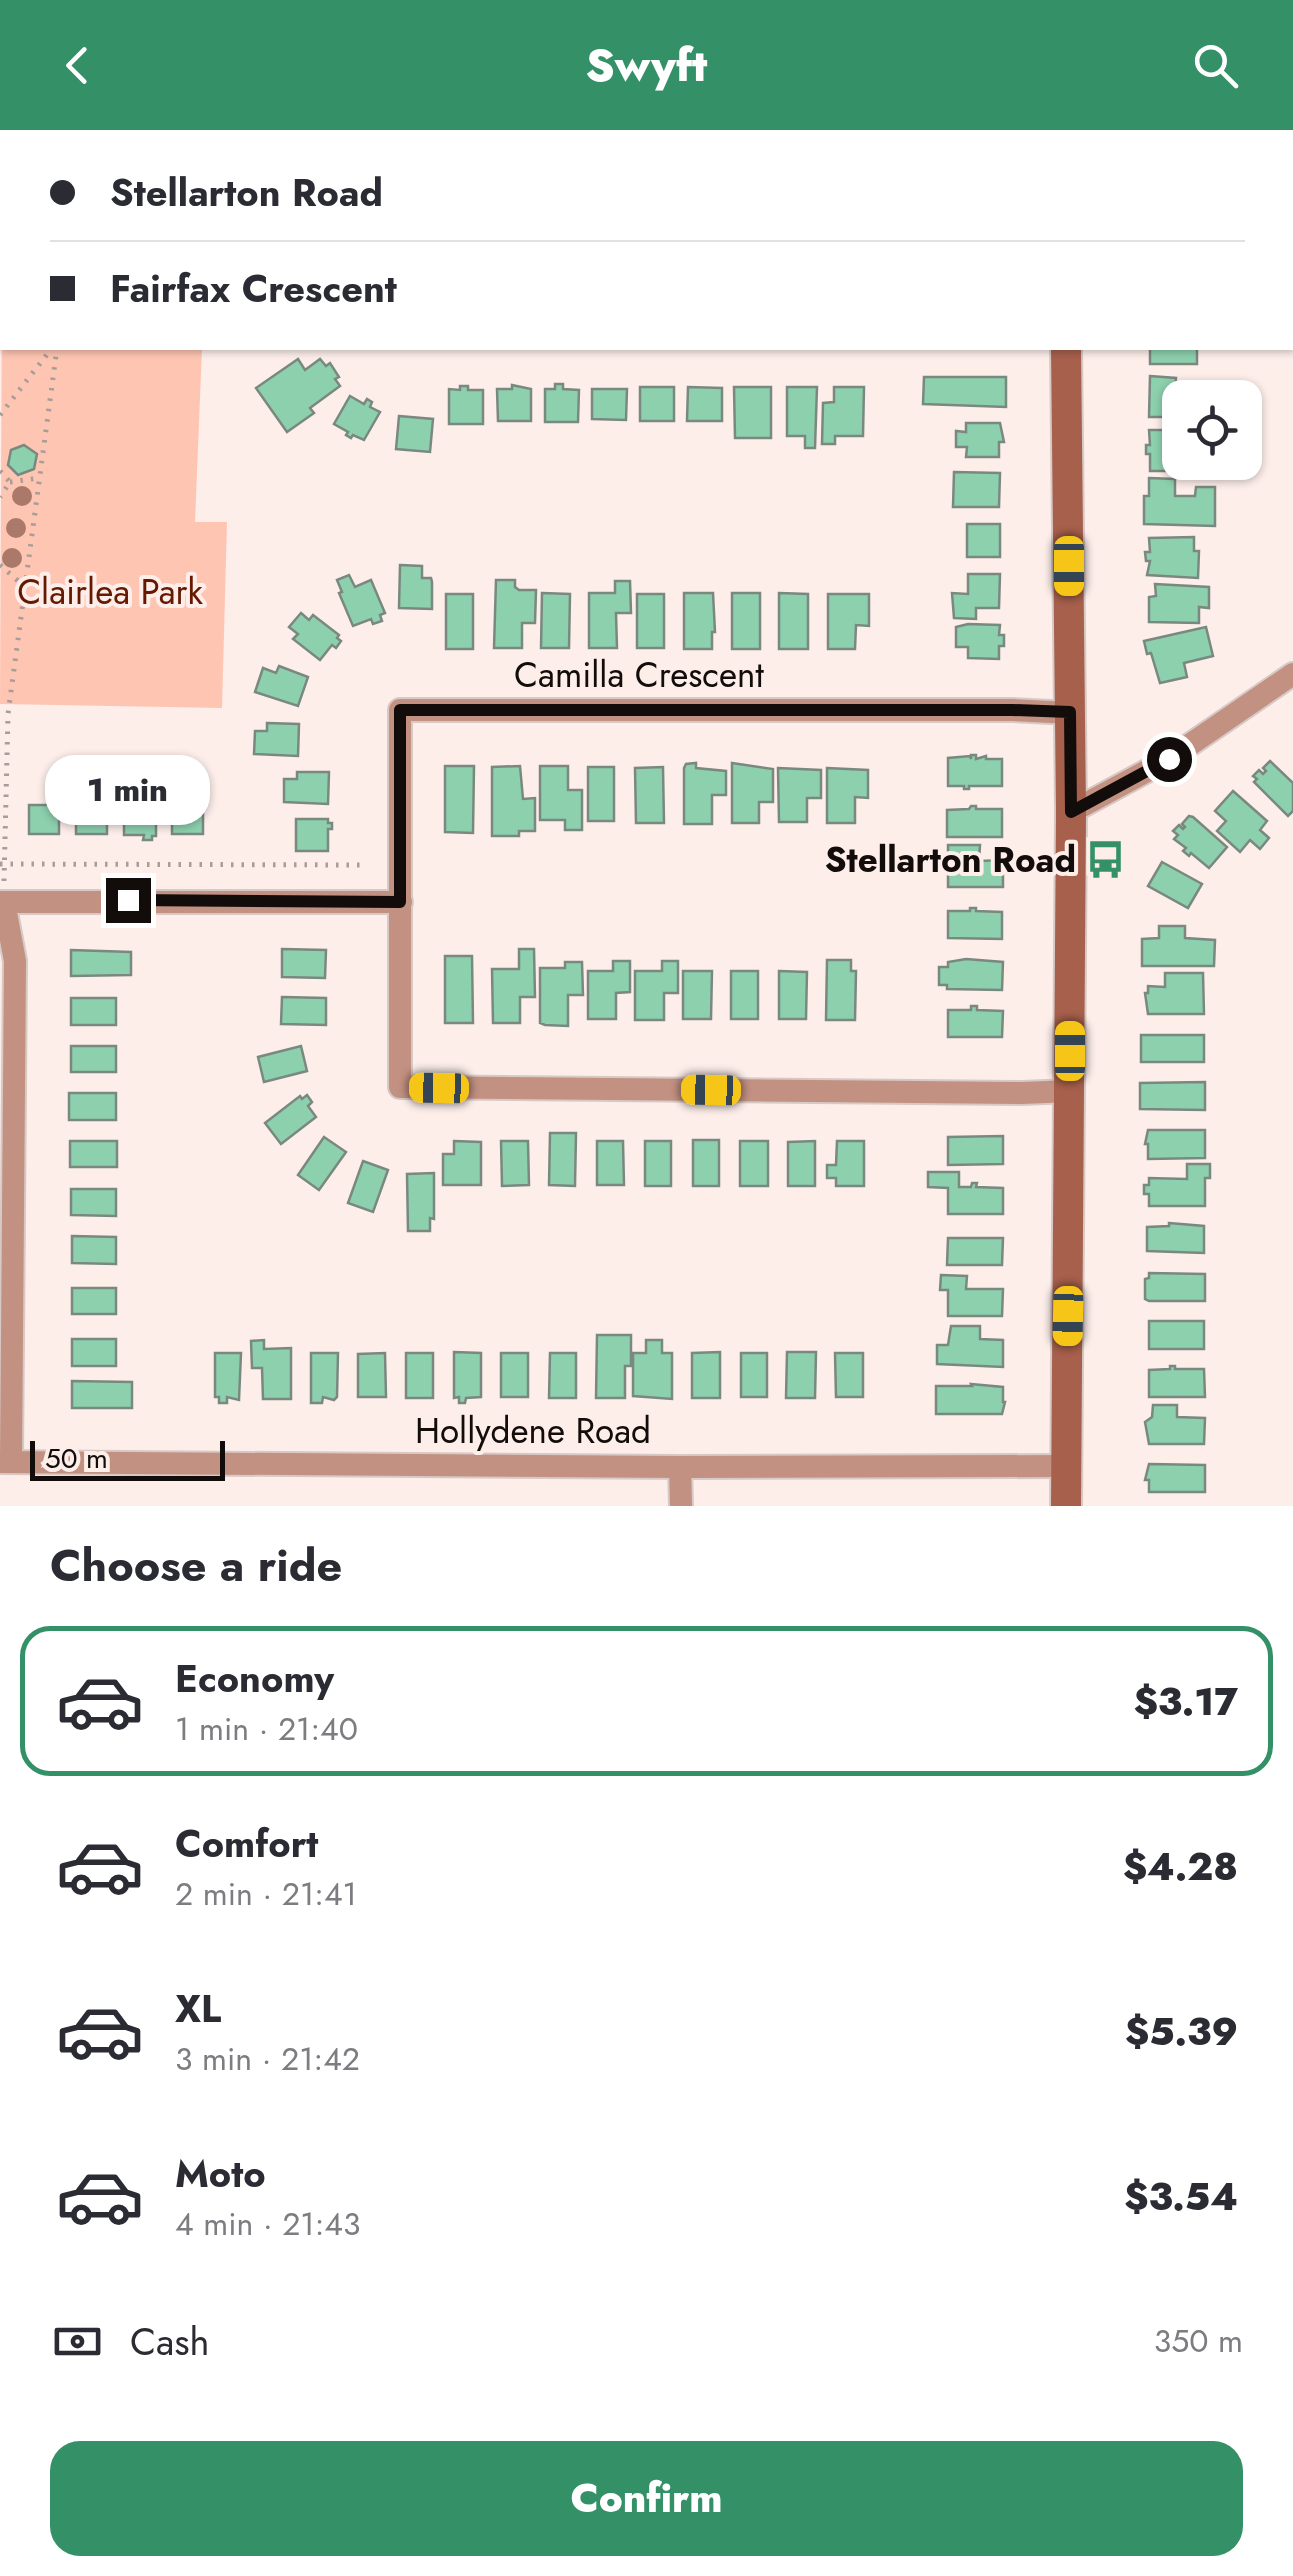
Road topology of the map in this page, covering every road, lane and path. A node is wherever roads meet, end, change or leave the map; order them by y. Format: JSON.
{"nodes":[{"id":1,"x":52,"y":350,"type":"edge"},
{"id":2,"x":54,"y":350,"type":"edge"},
{"id":3,"x":1066,"y":350,"type":"edge"},
{"id":4,"x":0,"y":415,"type":"edge"},
{"id":5,"x":0,"y":471,"type":"edge"},
{"id":6,"x":39,"y":478,"type":"junction"},
{"id":7,"x":10,"y":482,"type":"junction"},
{"id":8,"x":0,"y":497,"type":"edge"},
{"id":9,"x":0,"y":565,"type":"edge"},
{"id":10,"x":25,"y":587,"type":"junction"},
{"id":11,"x":1293,"y":674,"type":"edge"},
{"id":12,"x":1070,"y":712,"type":"junction"},
{"id":13,"x":1071,"y":812,"type":"junction"},
{"id":14,"x":2,"y":864,"type":"edge"},
{"id":15,"x":365,"y":865,"type":"dead end"},
{"id":16,"x":2,"y":902,"type":"edge"},
{"id":17,"x":400,"y":902,"type":"junction"},
{"id":18,"x":1070,"y":1091,"type":"junction"},
{"id":19,"x":5,"y":1462,"type":"edge"},
{"id":20,"x":1066,"y":1466,"type":"junction"},
{"id":21,"x":680,"y":1467,"type":"junction"},
{"id":22,"x":681,"y":1506,"type":"edge"},
{"id":23,"x":1066,"y":1506,"type":"edge"}],
"edges":[{"from":1,"to":4,"type":"path"},
{"from":2,"to":6,"type":"path"},
{"from":3,"to":12,"type":"street"},
{"from":5,"to":7,"type":"path"},
{"from":6,"to":7,"type":"path"},
{"from":6,"to":10,"type":"path"},
{"from":7,"to":8,"type":"path"},
{"from":9,"to":10,"type":"path"},
{"from":10,"to":14,"type":"path"},
{"from":11,"to":13,"type":"street"},
{"from":12,"to":13,"type":"street"},
{"from":12,"to":17,"type":"street","name":"Camilla Crescent"},
{"from":13,"to":18,"type":"street"},
{"from":14,"to":15,"type":"path"},
{"from":14,"to":16,"type":"path"},
{"from":16,"to":17,"type":"street"},
{"from":16,"to":19,"type":"street"},
{"from":17,"to":18,"type":"street"},
{"from":18,"to":20,"type":"street"},
{"from":19,"to":21,"type":"street","name":"Hollydene Road"},
{"from":20,"to":21,"type":"street","name":"Hollydene Road"},
{"from":20,"to":23,"type":"street"},
{"from":21,"to":22,"type":"street"}]}
